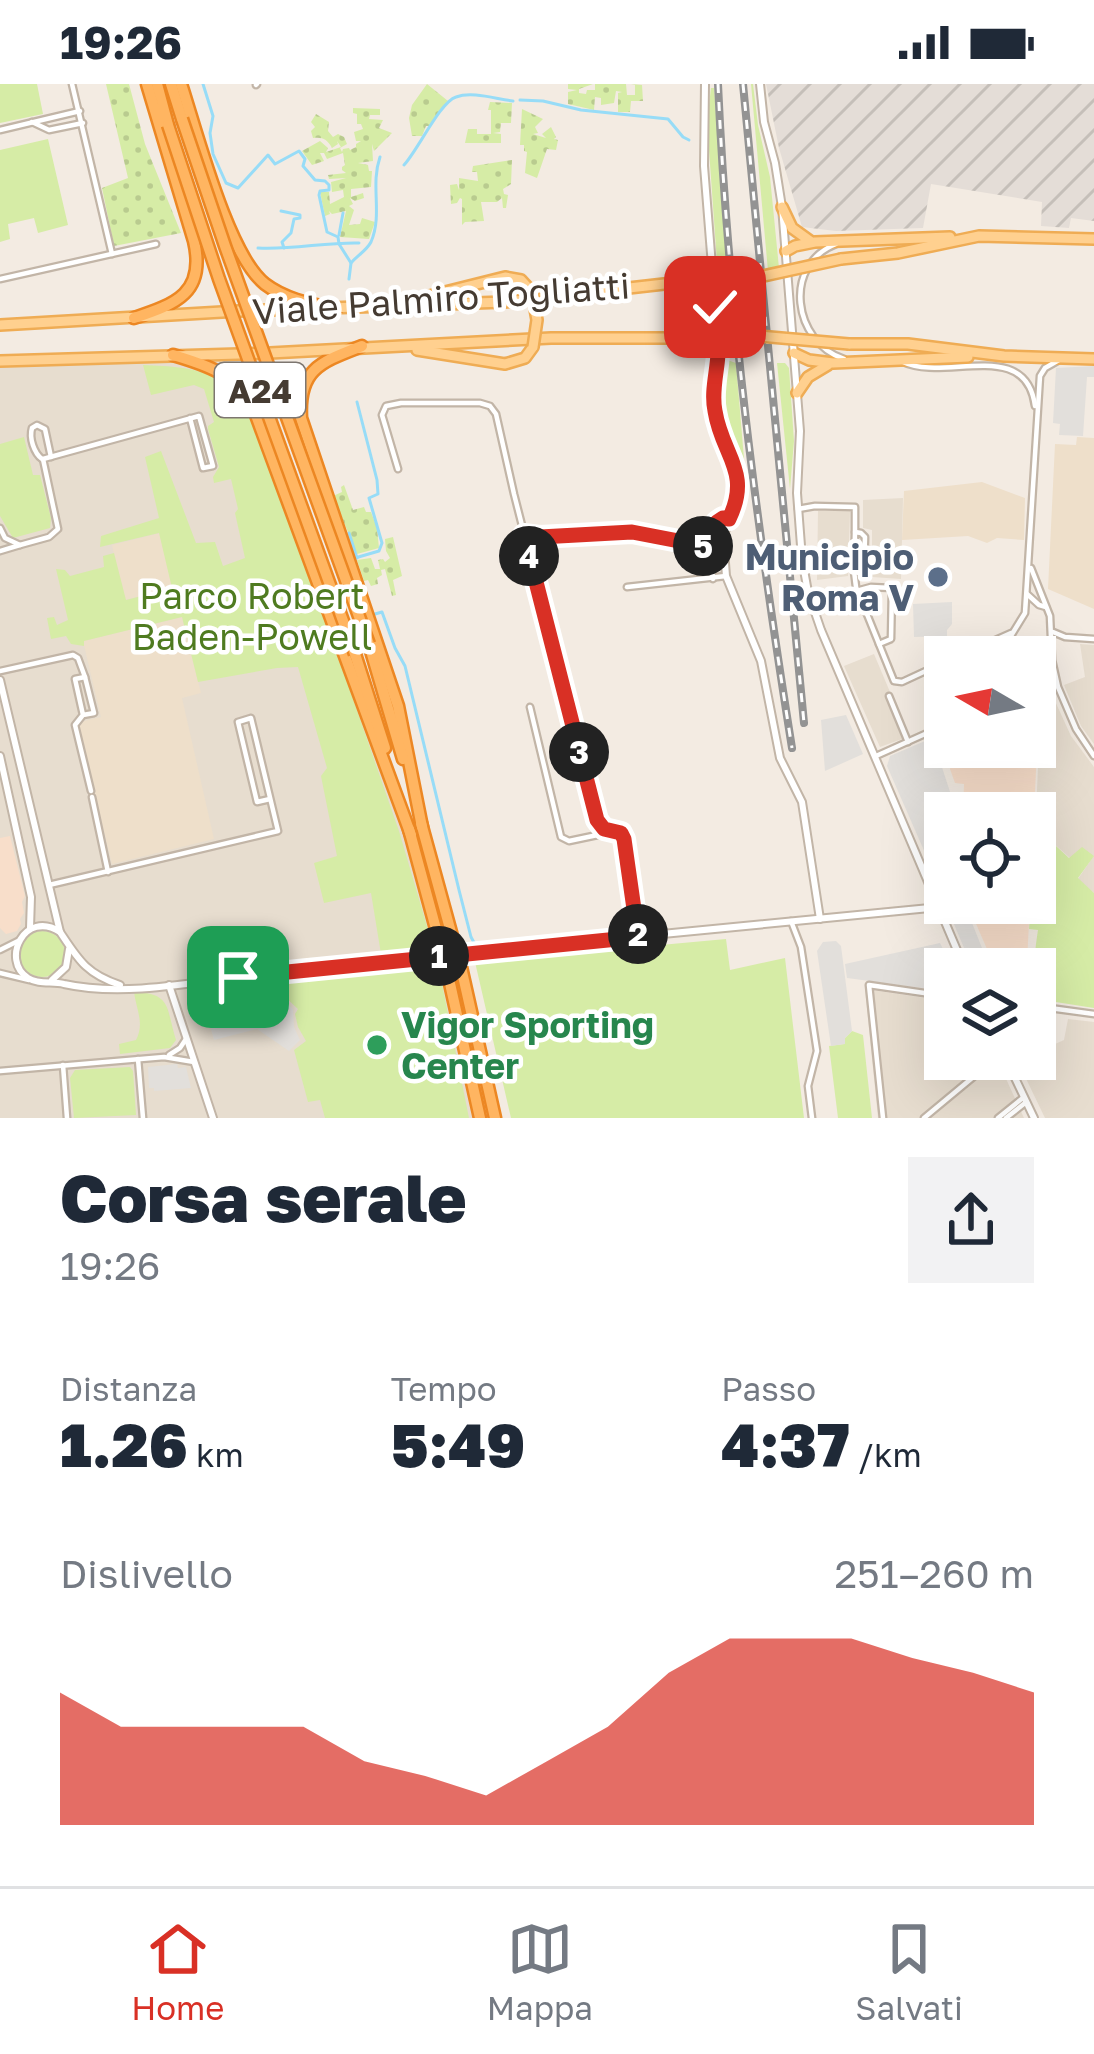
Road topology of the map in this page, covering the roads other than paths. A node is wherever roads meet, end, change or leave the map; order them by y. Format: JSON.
{"nodes":[{"id":1,"x":72,"y":84,"type":"edge"},
{"id":2,"x":147,"y":84,"type":"edge"},
{"id":3,"x":157,"y":84,"type":"edge"},
{"id":4,"x":171,"y":84,"type":"edge"},
{"id":5,"x":182,"y":84,"type":"edge"},
{"id":6,"x":705,"y":84,"type":"edge"},
{"id":7,"x":760,"y":84,"type":"edge"},
{"id":8,"x":80,"y":111,"type":"junction"},
{"id":9,"x":32,"y":122,"type":"junction"},
{"id":10,"x":83,"y":123,"type":"junction"},
{"id":11,"x":0,"y":130,"type":"edge"},
{"id":12,"x":782,"y":207,"type":"junction"},
{"id":13,"x":980,"y":236,"type":"junction"},
{"id":14,"x":1094,"y":239,"type":"edge"},
{"id":15,"x":847,"y":240,"type":"junction"},
{"id":16,"x":815,"y":242,"type":"junction"},
{"id":17,"x":156,"y":244,"type":"dead end"},
{"id":18,"x":786,"y":251,"type":"junction"},
{"id":19,"x":112,"y":254,"type":"junction"},
{"id":20,"x":0,"y":279,"type":"edge"},
{"id":21,"x":373,"y":307,"type":"junction"},
{"id":22,"x":336,"y":309,"type":"junction"},
{"id":23,"x":134,"y":317,"type":"junction"},
{"id":24,"x":0,"y":325,"type":"edge"},
{"id":25,"x":362,"y":346,"type":"junction"},
{"id":26,"x":388,"y":346,"type":"junction"},
{"id":27,"x":794,"y":352,"type":"junction"},
{"id":28,"x":172,"y":355,"type":"junction"},
{"id":29,"x":1004,"y":356,"type":"junction"},
{"id":30,"x":1065,"y":358,"type":"junction"},
{"id":31,"x":1094,"y":358,"type":"edge"},
{"id":32,"x":4,"y":360,"type":"edge"},
{"id":33,"x":898,"y":360,"type":"junction"},
{"id":34,"x":862,"y":362,"type":"junction"},
{"id":35,"x":833,"y":363,"type":"junction"},
{"id":36,"x":797,"y":393,"type":"junction"},
{"id":37,"x":1036,"y":412,"type":"junction"},
{"id":38,"x":190,"y":418,"type":"junction"},
{"id":39,"x":51,"y":457,"type":"junction"},
{"id":40,"x":43,"y":459,"type":"junction"},
{"id":41,"x":398,"y":469,"type":"dead end"},
{"id":42,"x":798,"y":509,"type":"junction"},
{"id":43,"x":729,"y":519,"type":"junction"},
{"id":44,"x":0,"y":528,"type":"edge"},
{"id":45,"x":855,"y":532,"type":"junction"},
{"id":46,"x":524,"y":535,"type":"junction"},
{"id":47,"x":2,"y":537,"type":"edge"},
{"id":48,"x":20,"y":545,"type":"junction"},
{"id":49,"x":710,"y":547,"type":"junction"},
{"id":50,"x":2,"y":551,"type":"edge"},
{"id":51,"x":1029,"y":562,"type":"junction"},
{"id":52,"x":854,"y":571,"type":"junction"},
{"id":53,"x":864,"y":571,"type":"junction"},
{"id":54,"x":726,"y":577,"type":"junction"},
{"id":55,"x":713,"y":579,"type":"junction"},
{"id":56,"x":627,"y":587,"type":"dead end"},
{"id":57,"x":871,"y":587,"type":"junction"},
{"id":58,"x":858,"y":591,"type":"junction"},
{"id":59,"x":1027,"y":591,"type":"junction"},
{"id":60,"x":1041,"y":595,"type":"junction"},
{"id":61,"x":1042,"y":606,"type":"junction"},
{"id":62,"x":1025,"y":613,"type":"junction"},
{"id":63,"x":1016,"y":630,"type":"junction"},
{"id":64,"x":1050,"y":631,"type":"junction"},
{"id":65,"x":1004,"y":636,"type":"edge"},
{"id":66,"x":1012,"y":636,"type":"edge"},
{"id":67,"x":1050,"y":636,"type":"edge"},
{"id":68,"x":1065,"y":637,"type":"junction"},
{"id":69,"x":1094,"y":639,"type":"edge"},
{"id":70,"x":879,"y":644,"type":"junction"},
{"id":71,"x":1056,"y":647,"type":"edge"},
{"id":72,"x":0,"y":670,"type":"edge"},
{"id":73,"x":924,"y":671,"type":"edge"},
{"id":74,"x":0,"y":680,"type":"edge"},
{"id":75,"x":1056,"y":681,"type":"edge"},
{"id":76,"x":889,"y":696,"type":"dead end"},
{"id":77,"x":530,"y":707,"type":"dead end"},
{"id":78,"x":924,"y":735,"type":"edge"},
{"id":79,"x":908,"y":742,"type":"junction"},
{"id":80,"x":0,"y":756,"type":"edge"},
{"id":81,"x":876,"y":756,"type":"junction"},
{"id":82,"x":1094,"y":756,"type":"edge"},
{"id":83,"x":24,"y":779,"type":"junction"},
{"id":84,"x":7,"y":782,"type":"junction"},
{"id":85,"x":270,"y":799,"type":"junction"},
{"id":86,"x":417,"y":831,"type":"junction"},
{"id":87,"x":612,"y":831,"type":"junction"},
{"id":88,"x":924,"y":870,"type":"edge"},
{"id":89,"x":108,"y":872,"type":"junction"},
{"id":90,"x":49,"y":885,"type":"junction"},
{"id":91,"x":924,"y":909,"type":"edge"},
{"id":92,"x":820,"y":919,"type":"junction"},
{"id":93,"x":791,"y":921,"type":"junction"},
{"id":94,"x":30,"y":928,"type":"junction"},
{"id":95,"x":60,"y":932,"type":"junction"},
{"id":96,"x":638,"y":937,"type":"junction"},
{"id":97,"x":18,"y":941,"type":"junction"},
{"id":98,"x":68,"y":947,"type":"junction"},
{"id":99,"x":0,"y":950,"type":"edge"},
{"id":100,"x":454,"y":969,"type":"junction"},
{"id":101,"x":0,"y":973,"type":"edge"},
{"id":102,"x":52,"y":980,"type":"junction"},
{"id":103,"x":37,"y":982,"type":"junction"},
{"id":104,"x":170,"y":986,"type":"junction"},
{"id":105,"x":129,"y":987,"type":"junction"},
{"id":106,"x":924,"y":993,"type":"edge"},
{"id":107,"x":1056,"y":1009,"type":"edge"},
{"id":108,"x":1094,"y":1014,"type":"edge"},
{"id":109,"x":186,"y":1039,"type":"junction"},
{"id":110,"x":164,"y":1057,"type":"junction"},
{"id":111,"x":138,"y":1059,"type":"junction"},
{"id":112,"x":194,"y":1062,"type":"junction"},
{"id":113,"x":63,"y":1065,"type":"junction"},
{"id":114,"x":0,"y":1071,"type":"edge"},
{"id":115,"x":970,"y":1080,"type":"edge"},
{"id":116,"x":1016,"y":1080,"type":"edge"},
{"id":117,"x":1025,"y":1099,"type":"junction"},
{"id":118,"x":67,"y":1118,"type":"edge"},
{"id":119,"x":143,"y":1118,"type":"edge"},
{"id":120,"x":214,"y":1118,"type":"edge"},
{"id":121,"x":481,"y":1118,"type":"edge"},
{"id":122,"x":495,"y":1118,"type":"edge"},
{"id":123,"x":812,"y":1118,"type":"edge"},
{"id":124,"x":883,"y":1118,"type":"edge"},
{"id":125,"x":924,"y":1118,"type":"edge"},
{"id":126,"x":1002,"y":1118,"type":"edge"},
{"id":127,"x":1034,"y":1118,"type":"edge"}],
"edges":[{"from":1,"to":8,"type":"street"},
{"from":2,"to":23,"type":"highway"},
{"from":3,"to":86,"type":"highway","number":"A24","bridge":true},
{"from":4,"to":86,"type":"highway","number":"A24","bridge":true},
{"from":5,"to":22,"type":"highway"},
{"from":6,"to":43,"type":"street"},
{"from":7,"to":12,"type":"street"},
{"from":8,"to":9,"type":"street"},
{"from":8,"to":10,"type":"street"},
{"from":9,"to":10,"type":"street"},
{"from":9,"to":11,"type":"street"},
{"from":10,"to":19,"type":"street"},
{"from":12,"to":16,"type":"main road"},
{"from":12,"to":18,"type":"street"},
{"from":13,"to":14,"type":"main road","name":"Viale Palmiro Togliatti"},
{"from":13,"to":15,"type":"main road"},
{"from":13,"to":21,"type":"main road","name":"Viale Palmiro Togliatti","bridge":true},
{"from":15,"to":16,"type":"main road"},
{"from":15,"to":34,"type":"street"},
{"from":16,"to":18,"type":"main road"},
{"from":17,"to":19,"type":"street"},
{"from":18,"to":27,"type":"street"},
{"from":19,"to":20,"type":"street"},
{"from":21,"to":22,"type":"main road","name":"Viale Palmiro Togliatti"},
{"from":21,"to":26,"type":"main road","bridge":true},
{"from":22,"to":23,"type":"main road","name":"Viale Palmiro Togliatti"},
{"from":23,"to":24,"type":"main road","name":"Viale Palmiro Togliatti"},
{"from":25,"to":26,"type":"main road","name":"Viale Palmiro Togliatti"},
{"from":25,"to":28,"type":"main road","name":"Viale Palmiro Togliatti"},
{"from":25,"to":86,"type":"highway"},
{"from":26,"to":29,"type":"main road","name":"Viale Palmiro Togliatti","bridge":true},
{"from":27,"to":35,"type":"main road"},
{"from":27,"to":36,"type":"street"},
{"from":28,"to":32,"type":"main road","name":"Viale Palmiro Togliatti"},
{"from":28,"to":86,"type":"highway"},
{"from":29,"to":30,"type":"main road","name":"Viale Palmiro Togliatti"},
{"from":29,"to":33,"type":"main road"},
{"from":30,"to":31,"type":"main road","name":"Viale Palmiro Togliatti"},
{"from":30,"to":37,"type":"street"},
{"from":33,"to":34,"type":"main road"},
{"from":33,"to":37,"type":"street"},
{"from":34,"to":35,"type":"main road"},
{"from":35,"to":36,"type":"main road"},
{"from":36,"to":42,"type":"street"},
{"from":37,"to":51,"type":"street"},
{"from":38,"to":38,"type":"street"},
{"from":38,"to":39,"type":"street"},
{"from":39,"to":40,"type":"street"},
{"from":39,"to":40,"type":"street"},
{"from":40,"to":48,"type":"street"},
{"from":41,"to":46,"type":"street"},
{"from":42,"to":45,"type":"street"},
{"from":42,"to":81,"type":"street"},
{"from":43,"to":49,"type":"street"},
{"from":43,"to":54,"type":"street"},
{"from":44,"to":47,"type":"street"},
{"from":45,"to":52,"type":"street"},
{"from":45,"to":53,"type":"street"},
{"from":46,"to":49,"type":"street"},
{"from":46,"to":87,"type":"street"},
{"from":47,"to":48,"type":"street"},
{"from":47,"to":50,"type":"street"},
{"from":48,"to":50,"type":"street"},
{"from":49,"to":55,"type":"street"},
{"from":51,"to":59,"type":"street"},
{"from":51,"to":60,"type":"street"},
{"from":52,"to":53,"type":"street"},
{"from":52,"to":58,"type":"street"},
{"from":53,"to":57,"type":"street"},
{"from":54,"to":55,"type":"street"},
{"from":54,"to":92,"type":"street"},
{"from":55,"to":56,"type":"street"},
{"from":57,"to":58,"type":"street"},
{"from":57,"to":70,"type":"street"},
{"from":58,"to":70,"type":"street"},
{"from":59,"to":60,"type":"street"},
{"from":59,"to":61,"type":"street"},
{"from":59,"to":62,"type":"street"},
{"from":60,"to":61,"type":"street"},
{"from":61,"to":62,"type":"street"},
{"from":61,"to":64,"type":"street"},
{"from":62,"to":63,"type":"street"},
{"from":63,"to":65,"type":"street"},
{"from":63,"to":66,"type":"street"},
{"from":64,"to":67,"type":"street"},
{"from":64,"to":68,"type":"street"},
{"from":68,"to":69,"type":"street"},
{"from":68,"to":71,"type":"street"},
{"from":70,"to":73,"type":"street"},
{"from":72,"to":89,"type":"street"},
{"from":74,"to":83,"type":"street"},
{"from":75,"to":82,"type":"street"},
{"from":76,"to":79,"type":"street"},
{"from":77,"to":87,"type":"street"},
{"from":78,"to":79,"type":"street"},
{"from":79,"to":81,"type":"street"},
{"from":80,"to":84,"type":"street"},
{"from":81,"to":88,"type":"street"},
{"from":83,"to":84,"type":"street"},
{"from":83,"to":90,"type":"street"},
{"from":84,"to":94,"type":"street"},
{"from":85,"to":85,"type":"street"},
{"from":85,"to":89,"type":"street"},
{"from":86,"to":100,"type":"highway","number":"A24","bridge":true},
{"from":87,"to":96,"type":"street"},
{"from":89,"to":90,"type":"street"},
{"from":90,"to":95,"type":"street"},
{"from":91,"to":92,"type":"street"},
{"from":92,"to":93,"type":"street"},
{"from":93,"to":96,"type":"street"},
{"from":93,"to":123,"type":"street"},
{"from":94,"to":95,"type":"street"},
{"from":94,"to":97,"type":"street"},
{"from":95,"to":98,"type":"street"},
{"from":96,"to":104,"type":"street"},
{"from":97,"to":99,"type":"street"},
{"from":97,"to":103,"type":"street"},
{"from":98,"to":102,"type":"street"},
{"from":98,"to":105,"type":"street"},
{"from":100,"to":121,"type":"highway","number":"A24"},
{"from":100,"to":122,"type":"highway","number":"A24"},
{"from":101,"to":103,"type":"street"},
{"from":102,"to":103,"type":"street"},
{"from":102,"to":105,"type":"street"},
{"from":104,"to":105,"type":"street"},
{"from":104,"to":109,"type":"street"},
{"from":106,"to":124,"type":"street"},
{"from":107,"to":108,"type":"street"},
{"from":109,"to":110,"type":"street"},
{"from":109,"to":112,"type":"street"},
{"from":110,"to":111,"type":"street"},
{"from":110,"to":112,"type":"street"},
{"from":111,"to":113,"type":"street"},
{"from":111,"to":119,"type":"street"},
{"from":112,"to":120,"type":"street"},
{"from":113,"to":114,"type":"street"},
{"from":113,"to":118,"type":"street"},
{"from":115,"to":125,"type":"street"},
{"from":116,"to":117,"type":"street"},
{"from":117,"to":126,"type":"street"},
{"from":117,"to":127,"type":"street"}]}
